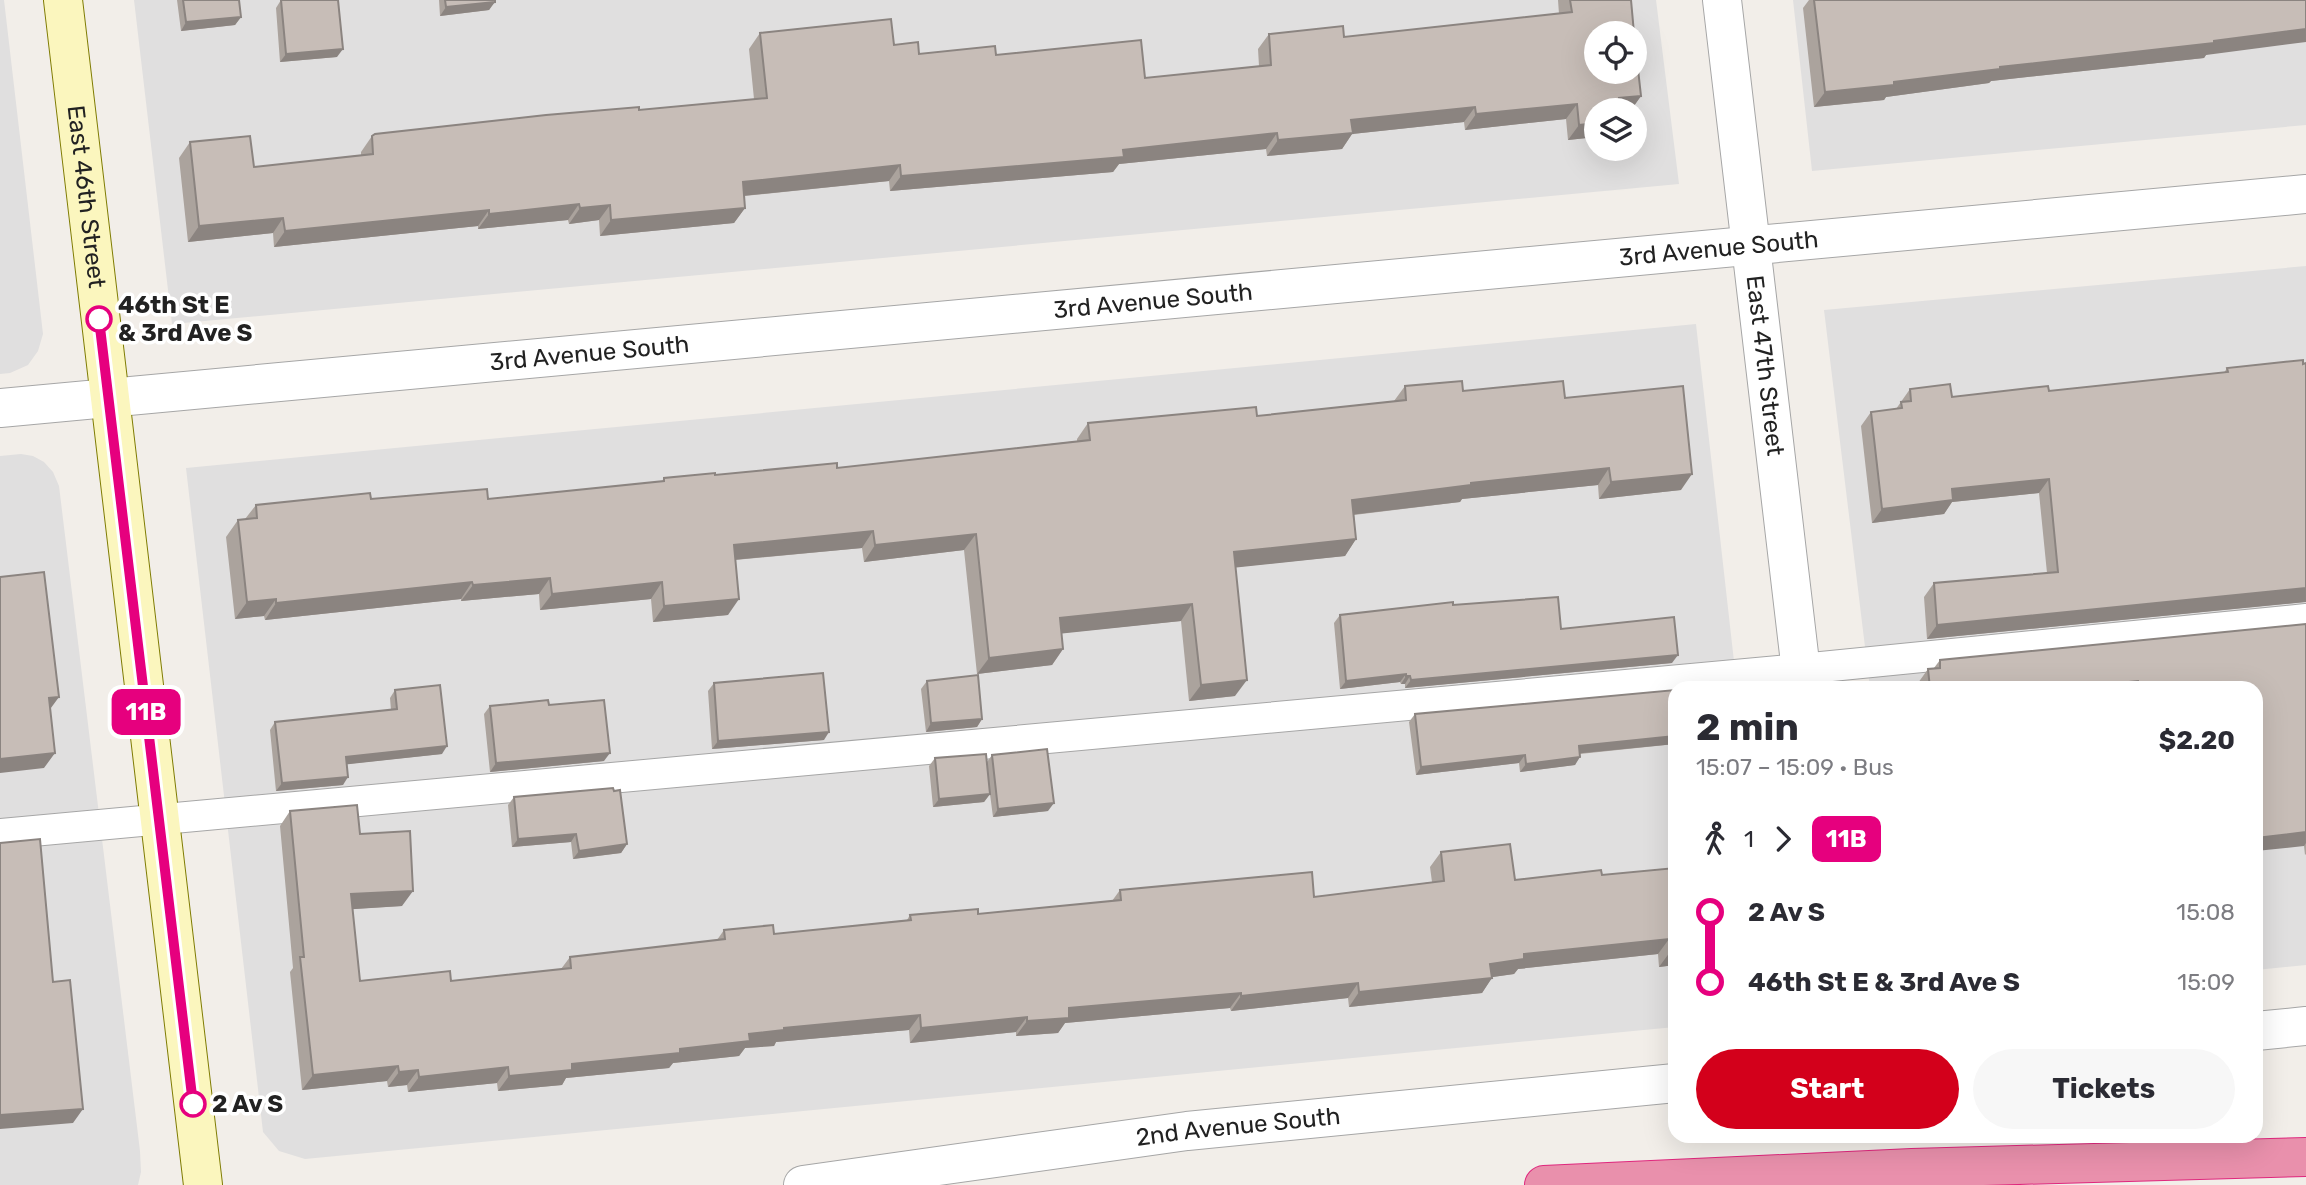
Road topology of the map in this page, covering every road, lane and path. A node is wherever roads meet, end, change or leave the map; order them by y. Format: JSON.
{"nodes":[{"id":1,"x":62,"y":0,"type":"edge"},
{"id":2,"x":1722,"y":0,"type":"edge"},
{"id":3,"x":2306,"y":194,"type":"edge"},
{"id":4,"x":1750,"y":246,"type":"junction"},
{"id":5,"x":109,"y":397,"type":"junction"},
{"id":6,"x":0,"y":408,"type":"edge"},
{"id":7,"x":2306,"y":619,"type":"edge"},
{"id":8,"x":1802,"y":678,"type":"edge"},
{"id":9,"x":1767,"y":681,"type":"edge"},
{"id":10,"x":1668,"y":690,"type":"edge"},
{"id":11,"x":159,"y":820,"type":"junction"},
{"id":12,"x":0,"y":834,"type":"edge"},
{"id":13,"x":2306,"y":1026,"type":"edge"},
{"id":14,"x":2263,"y":1030,"type":"edge"},
{"id":15,"x":1668,"y":1084,"type":"edge"},
{"id":16,"x":2306,"y":1157,"type":"edge"},
{"id":17,"x":203,"y":1185,"type":"edge"},
{"id":18,"x":803,"y":1185,"type":"edge"},
{"id":19,"x":1544,"y":1185,"type":"edge"}],
"edges":[{"from":1,"to":5,"type":"main road","name":"East 46th Street"},
{"from":2,"to":4,"type":"street","name":"East 47th Street"},
{"from":3,"to":4,"type":"street","name":"3rd Avenue South"},
{"from":4,"to":5,"type":"street","name":"3rd Avenue South"},
{"from":4,"to":8,"type":"street","name":"East 47th Street"},
{"from":5,"to":6,"type":"street","name":"3rd Avenue South"},
{"from":5,"to":11,"type":"main road","name":"East 46th Street"},
{"from":7,"to":8,"type":"lane"},
{"from":8,"to":9,"type":"lane"},
{"from":10,"to":11,"type":"lane"},
{"from":11,"to":12,"type":"lane"},
{"from":11,"to":17,"type":"main road","name":"East 46th Street"},
{"from":13,"to":14,"type":"street"},
{"from":15,"to":18,"type":"street","name":"2nd Avenue South"},
{"from":16,"to":19,"type":"highway"}]}
